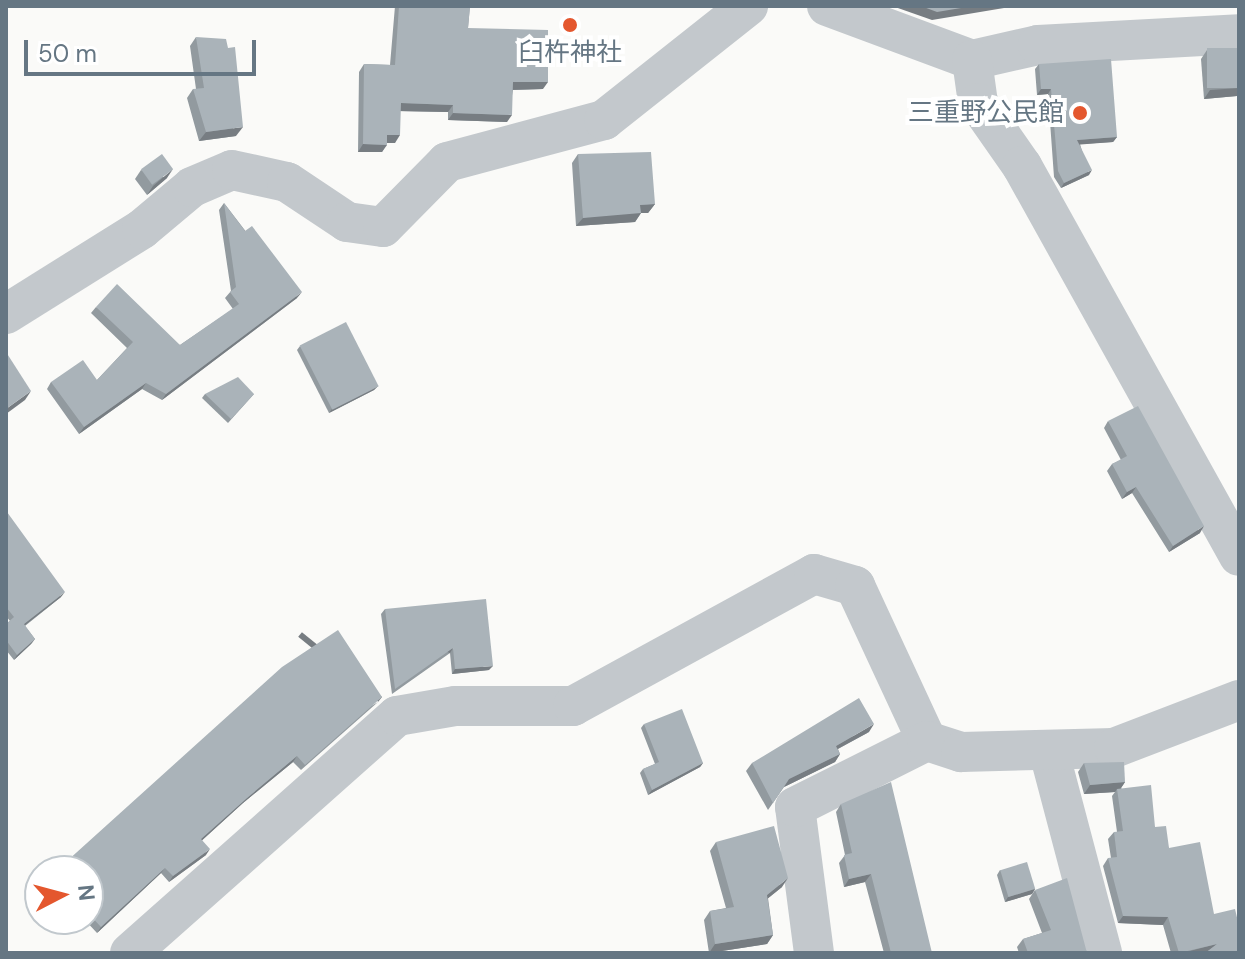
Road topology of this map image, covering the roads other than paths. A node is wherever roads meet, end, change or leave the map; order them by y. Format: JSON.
{"nodes":[{"id":1,"x":748,"y":6,"type":"edge"},
{"id":2,"x":827,"y":6,"type":"edge"},
{"id":3,"x":1239,"y":34,"type":"edge"},
{"id":4,"x":972,"y":60,"type":"junction"},
{"id":5,"x":6,"y":314,"type":"edge"},
{"id":6,"x":1239,"y":556,"type":"edge"},
{"id":7,"x":1239,"y":700,"type":"edge"},
{"id":8,"x":927,"y":741,"type":"junction"},
{"id":9,"x":1049,"y":752,"type":"junction"},
{"id":10,"x":130,"y":953,"type":"edge"},
{"id":11,"x":814,"y":953,"type":"edge"},
{"id":12,"x":1102,"y":953,"type":"edge"}],
"edges":[{"from":1,"to":5,"type":"street"},
{"from":2,"to":4,"type":"street"},
{"from":3,"to":4,"type":"street"},
{"from":4,"to":6,"type":"street"},
{"from":7,"to":9,"type":"street"},
{"from":8,"to":9,"type":"street"},
{"from":8,"to":10,"type":"street"},
{"from":8,"to":11,"type":"street"},
{"from":9,"to":12,"type":"street"}]}
